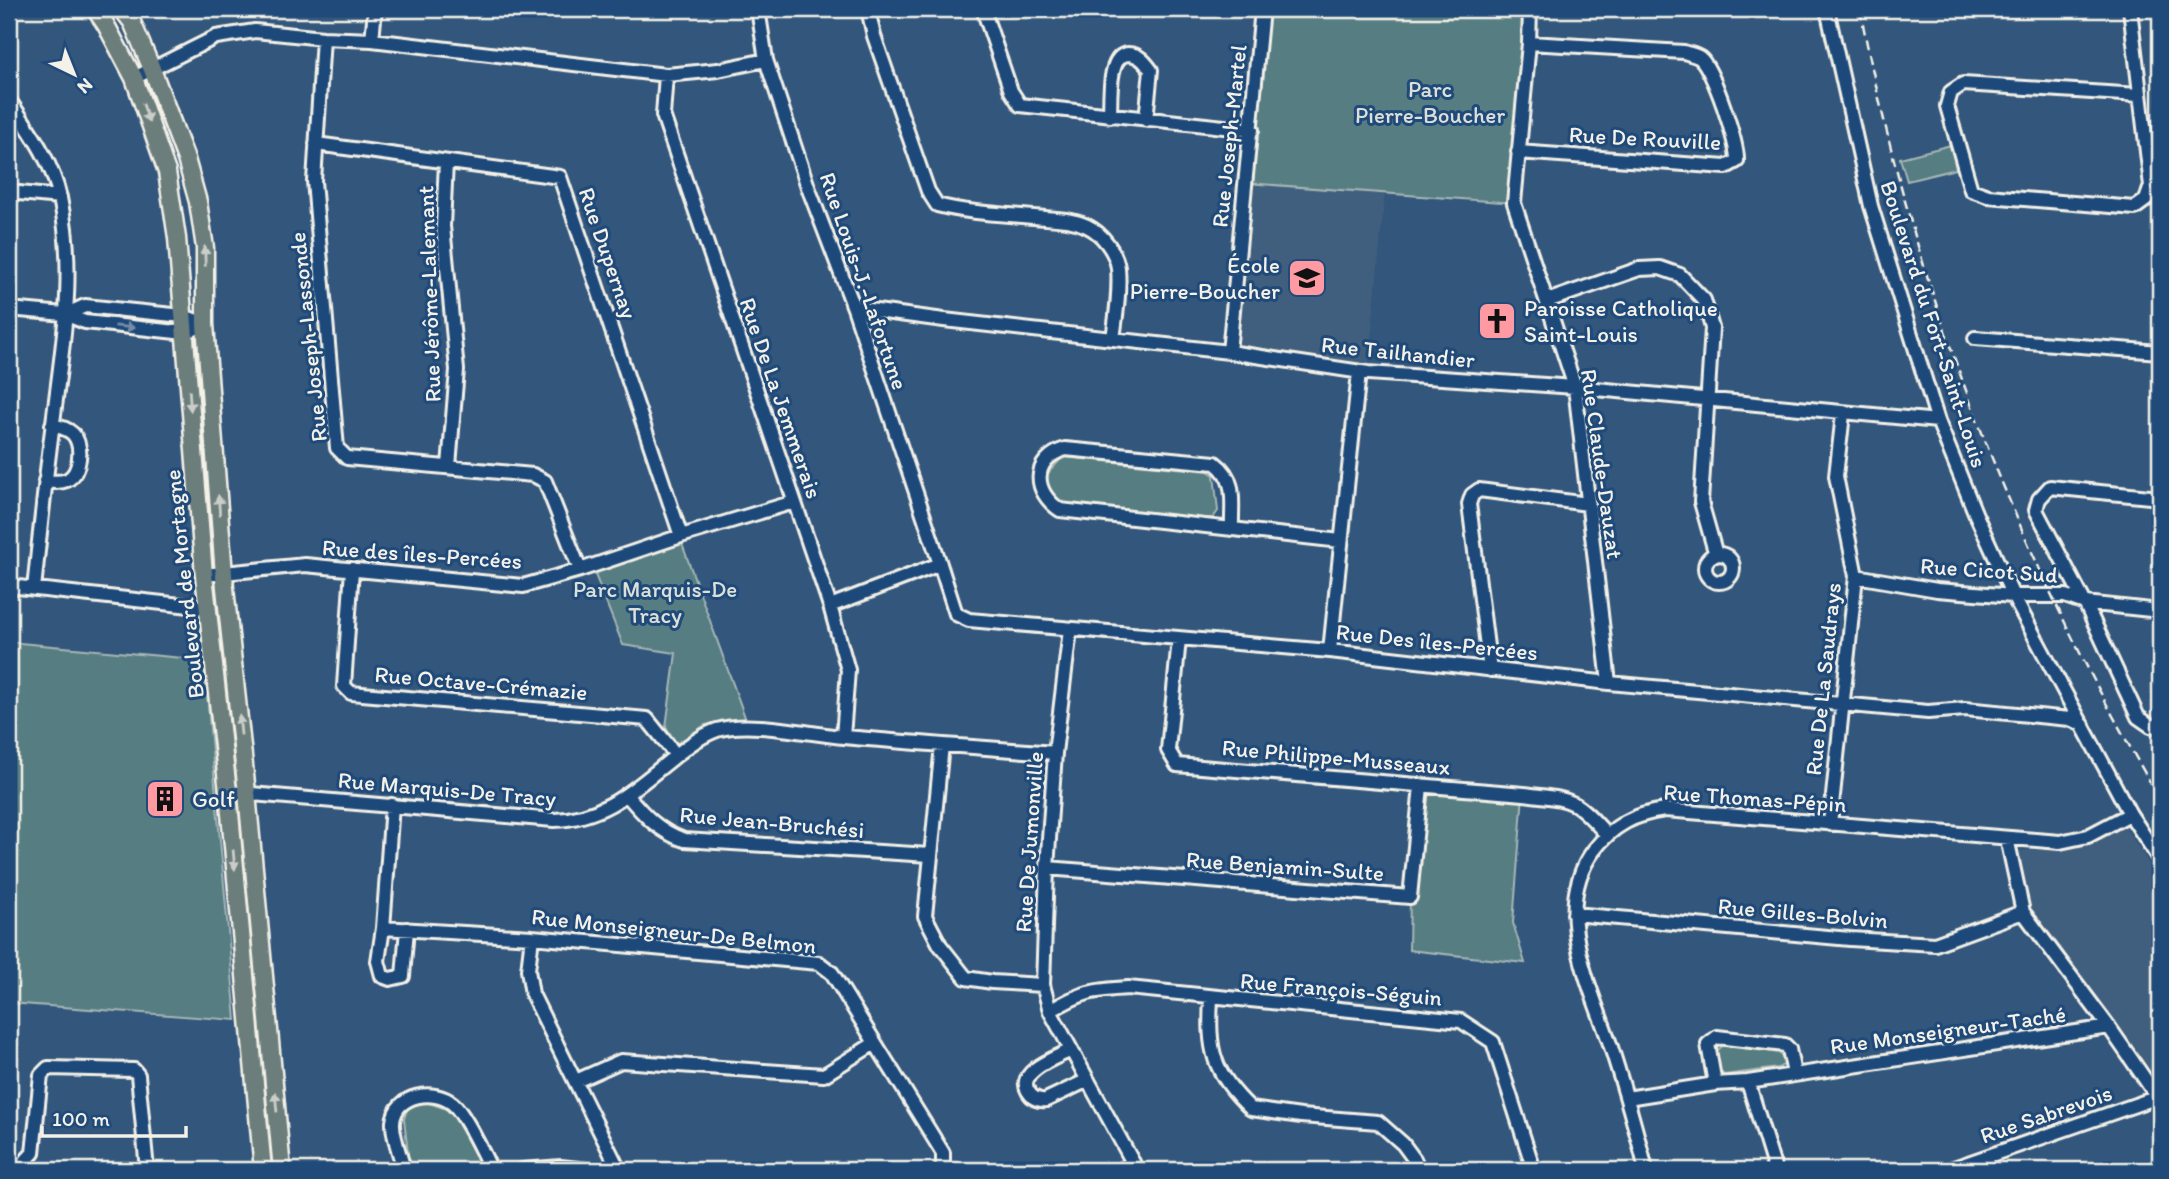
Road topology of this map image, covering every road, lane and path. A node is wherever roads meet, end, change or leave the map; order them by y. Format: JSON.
{"nodes":[{"id":1,"x":95,"y":9,"type":"edge"},
{"id":2,"x":122,"y":9,"type":"edge"},
{"id":3,"x":374,"y":9,"type":"edge"},
{"id":4,"x":758,"y":9,"type":"edge"},
{"id":5,"x":868,"y":9,"type":"edge"},
{"id":6,"x":983,"y":9,"type":"edge"},
{"id":7,"x":1262,"y":9,"type":"edge"},
{"id":8,"x":1530,"y":9,"type":"edge"},
{"id":9,"x":1827,"y":9,"type":"edge"},
{"id":10,"x":2130,"y":9,"type":"edge"},
{"id":11,"x":323,"y":38,"type":"junction"},
{"id":12,"x":372,"y":40,"type":"junction"},
{"id":13,"x":1529,"y":43,"type":"junction"},
{"id":14,"x":766,"y":60,"type":"junction"},
{"id":15,"x":152,"y":69,"type":"junction"},
{"id":16,"x":666,"y":75,"type":"junction"},
{"id":17,"x":134,"y":78,"type":"junction"},
{"id":18,"x":2139,"y":95,"type":"junction"},
{"id":19,"x":9,"y":100,"type":"edge"},
{"id":20,"x":1110,"y":116,"type":"junction"},
{"id":21,"x":1146,"y":120,"type":"junction"},
{"id":22,"x":1251,"y":130,"type":"junction"},
{"id":23,"x":316,"y":144,"type":"junction"},
{"id":24,"x":1518,"y":152,"type":"junction"},
{"id":25,"x":446,"y":162,"type":"junction"},
{"id":26,"x":9,"y":192,"type":"edge"},
{"id":27,"x":60,"y":197,"type":"junction"},
{"id":28,"x":1547,"y":301,"type":"junction"},
{"id":29,"x":854,"y":308,"type":"junction"},
{"id":30,"x":9,"y":309,"type":"edge"},
{"id":31,"x":66,"y":314,"type":"junction"},
{"id":32,"x":183,"y":316,"type":"junction"},
{"id":33,"x":205,"y":324,"type":"junction"},
{"id":34,"x":185,"y":333,"type":"junction"},
{"id":35,"x":1113,"y":338,"type":"junction"},
{"id":36,"x":1975,"y":338,"type":"dead end"},
{"id":37,"x":1229,"y":352,"type":"junction"},
{"id":38,"x":2160,"y":352,"type":"edge"},
{"id":39,"x":1359,"y":372,"type":"junction"},
{"id":40,"x":1575,"y":387,"type":"junction"},
{"id":41,"x":1706,"y":401,"type":"junction"},
{"id":42,"x":1843,"y":414,"type":"junction"},
{"id":43,"x":1938,"y":421,"type":"junction"},
{"id":44,"x":52,"y":425,"type":"junction"},
{"id":45,"x":449,"y":466,"type":"junction"},
{"id":46,"x":45,"y":481,"type":"junction"},
{"id":47,"x":2160,"y":498,"type":"edge"},
{"id":48,"x":794,"y":502,"type":"junction"},
{"id":49,"x":1588,"y":504,"type":"junction"},
{"id":50,"x":1232,"y":529,"type":"junction"},
{"id":51,"x":681,"y":536,"type":"junction"},
{"id":52,"x":1341,"y":541,"type":"junction"},
{"id":53,"x":1716,"y":555,"type":"dead end"},
{"id":54,"x":940,"y":564,"type":"junction"},
{"id":55,"x":352,"y":569,"type":"junction"},
{"id":56,"x":580,"y":570,"type":"junction"},
{"id":57,"x":224,"y":573,"type":"junction"},
{"id":58,"x":204,"y":575,"type":"junction"},
{"id":59,"x":1856,"y":576,"type":"junction"},
{"id":60,"x":9,"y":586,"type":"edge"},
{"id":61,"x":34,"y":589,"type":"junction"},
{"id":62,"x":2013,"y":596,"type":"junction"},
{"id":63,"x":2085,"y":603,"type":"junction"},
{"id":64,"x":830,"y":606,"type":"junction"},
{"id":65,"x":208,"y":608,"type":"junction"},
{"id":66,"x":2160,"y":611,"type":"edge"},
{"id":67,"x":1070,"y":630,"type":"junction"},
{"id":68,"x":1179,"y":639,"type":"junction"},
{"id":69,"x":1330,"y":651,"type":"junction"},
{"id":70,"x":1490,"y":670,"type":"junction"},
{"id":71,"x":1609,"y":682,"type":"junction"},
{"id":72,"x":1841,"y":702,"type":"junction"},
{"id":73,"x":2083,"y":725,"type":"junction"},
{"id":74,"x":2160,"y":727,"type":"edge"},
{"id":75,"x":843,"y":737,"type":"junction"},
{"id":76,"x":942,"y":745,"type":"junction"},
{"id":77,"x":1055,"y":753,"type":"junction"},
{"id":78,"x":676,"y":755,"type":"junction"},
{"id":79,"x":1421,"y":786,"type":"junction"},
{"id":80,"x":228,"y":792,"type":"junction"},
{"id":81,"x":247,"y":793,"type":"junction"},
{"id":82,"x":626,"y":795,"type":"junction"},
{"id":83,"x":392,"y":805,"type":"junction"},
{"id":84,"x":2130,"y":814,"type":"junction"},
{"id":85,"x":1830,"y":824,"type":"junction"},
{"id":86,"x":1606,"y":834,"type":"junction"},
{"id":87,"x":2007,"y":838,"type":"junction"},
{"id":88,"x":930,"y":855,"type":"junction"},
{"id":89,"x":2160,"y":860,"type":"edge"},
{"id":90,"x":1046,"y":868,"type":"junction"},
{"id":91,"x":2023,"y":912,"type":"junction"},
{"id":92,"x":1574,"y":914,"type":"junction"},
{"id":93,"x":383,"y":928,"type":"junction"},
{"id":94,"x":407,"y":929,"type":"junction"},
{"id":95,"x":532,"y":937,"type":"junction"},
{"id":96,"x":1043,"y":985,"type":"junction"},
{"id":97,"x":1211,"y":998,"type":"junction"},
{"id":98,"x":1050,"y":1011,"type":"junction"},
{"id":99,"x":2109,"y":1027,"type":"junction"},
{"id":100,"x":875,"y":1043,"type":"junction"},
{"id":101,"x":1071,"y":1050,"type":"junction"},
{"id":102,"x":1794,"y":1074,"type":"junction"},
{"id":103,"x":1088,"y":1080,"type":"junction"},
{"id":104,"x":576,"y":1081,"type":"junction"},
{"id":105,"x":1748,"y":1082,"type":"junction"},
{"id":106,"x":1715,"y":1084,"type":"junction"},
{"id":107,"x":1627,"y":1098,"type":"junction"},
{"id":108,"x":2159,"y":1099,"type":"edge"},
{"id":109,"x":1135,"y":1166,"type":"edge"},
{"id":110,"x":17,"y":1170,"type":"edge"},
{"id":111,"x":146,"y":1170,"type":"edge"},
{"id":112,"x":263,"y":1170,"type":"edge"},
{"id":113,"x":282,"y":1170,"type":"edge"},
{"id":114,"x":404,"y":1170,"type":"edge"},
{"id":115,"x":491,"y":1170,"type":"edge"},
{"id":116,"x":523,"y":1170,"type":"edge"},
{"id":117,"x":588,"y":1170,"type":"edge"},
{"id":118,"x":619,"y":1170,"type":"edge"},
{"id":119,"x":943,"y":1170,"type":"edge"},
{"id":120,"x":1121,"y":1170,"type":"edge"},
{"id":121,"x":1419,"y":1170,"type":"edge"},
{"id":122,"x":1534,"y":1170,"type":"edge"},
{"id":123,"x":1646,"y":1170,"type":"edge"},
{"id":124,"x":1775,"y":1170,"type":"edge"},
{"id":125,"x":1948,"y":1170,"type":"edge"}],
"edges":[{"from":1,"to":17,"type":"main road","name":"Boulevard de Mortagne"},
{"from":2,"to":15,"type":"main road","name":"Boulevard de Mortagne"},
{"from":3,"to":12,"type":"street"},
{"from":4,"to":14,"type":"street","name":"Rue Louis-J.-Lafortune"},
{"from":5,"to":35,"type":"street"},
{"from":6,"to":20,"type":"street"},
{"from":7,"to":22,"type":"street","name":"Rue Joseph-Martel"},
{"from":8,"to":13,"type":"street","name":"Rue Claude-Dauzat"},
{"from":9,"to":43,"type":"street","name":"Boulevard du Fort-Saint-Louis"},
{"from":10,"to":18,"type":"street"},
{"from":11,"to":12,"type":"street"},
{"from":11,"to":15,"type":"street"},
{"from":11,"to":23,"type":"street","name":"Rue Joseph-Lassonde"},
{"from":12,"to":16,"type":"street"},
{"from":13,"to":24,"type":"street","name":"Rue Claude-Dauzat"},
{"from":13,"to":24,"type":"street","name":"Rue De Rouville"},
{"from":14,"to":16,"type":"street"},
{"from":14,"to":29,"type":"street","name":"Rue Louis-J.-Lafortune"},
{"from":15,"to":17,"type":"street"},
{"from":33,"to":15,"type":"main road","name":"Boulevard de Mortagne","one_way":true},
{"from":16,"to":48,"type":"street","name":"Rue De La Jemmerais"},
{"from":17,"to":32,"type":"main road","name":"Boulevard de Mortagne","one_way":true},
{"from":18,"to":18,"type":"street"},
{"from":19,"to":27,"type":"street"},
{"from":20,"to":21,"type":"street"},
{"from":20,"to":21,"type":"street"},
{"from":21,"to":22,"type":"street"},
{"from":22,"to":37,"type":"street","name":"Rue Joseph-Martel"},
{"from":23,"to":25,"type":"street","name":"Rue Dupernay"},
{"from":23,"to":45,"type":"street","name":"Rue Joseph-Lassonde"},
{"from":24,"to":28,"type":"street","name":"Rue Claude-Dauzat"},
{"from":25,"to":45,"type":"street","name":"Rue Jérôme-Lalemant"},
{"from":25,"to":51,"type":"street","name":"Rue Dupernay"},
{"from":26,"to":27,"type":"street"},
{"from":27,"to":31,"type":"street"},
{"from":28,"to":40,"type":"street","name":"Rue Claude-Dauzat"},
{"from":28,"to":41,"type":"street"},
{"from":29,"to":35,"type":"street","name":"Rue Tailhandier"},
{"from":29,"to":54,"type":"street","name":"Rue Louis-J.-Lafortune"},
{"from":30,"to":31,"type":"street"},
{"from":31,"to":32,"type":"street"},
{"from":31,"to":34,"type":"street","one_way":true},
{"from":31,"to":44,"type":"street"},
{"from":32,"to":33,"type":"street"},
{"from":32,"to":34,"type":"main road","name":"Boulevard de Mortagne"},
{"from":33,"to":34,"type":"street"},
{"from":57,"to":33,"type":"main road","name":"Boulevard de Mortagne","one_way":true},
{"from":34,"to":58,"type":"main road","name":"Boulevard de Mortagne","one_way":true},
{"from":35,"to":37,"type":"street","name":"Rue Tailhandier"},
{"from":36,"to":38,"type":"street"},
{"from":37,"to":39,"type":"street","name":"Rue Tailhandier"},
{"from":39,"to":40,"type":"street","name":"Rue Tailhandier"},
{"from":39,"to":52,"type":"street"},
{"from":40,"to":41,"type":"street","name":"Rue Tailhandier"},
{"from":40,"to":49,"type":"street","name":"Rue Claude-Dauzat"},
{"from":41,"to":42,"type":"street","name":"Rue Tailhandier"},
{"from":41,"to":53,"type":"street"},
{"from":42,"to":43,"type":"street","name":"Rue Tailhandier"},
{"from":42,"to":59,"type":"street","name":"Rue De La Saudrays"},
{"from":43,"to":62,"type":"street","name":"Boulevard du Fort-Saint-Louis"},
{"from":44,"to":46,"type":"street"},
{"from":44,"to":46,"type":"street"},
{"from":45,"to":56,"type":"street","name":"Rue Joseph-Lassonde"},
{"from":46,"to":61,"type":"street"},
{"from":47,"to":63,"type":"street"},
{"from":48,"to":51,"type":"street","name":"Rue des îles-Percées"},
{"from":48,"to":64,"type":"street","name":"Rue De La Jemmerais"},
{"from":49,"to":70,"type":"street"},
{"from":49,"to":71,"type":"street","name":"Rue Claude-Dauzat"},
{"from":50,"to":50,"type":"street"},
{"from":50,"to":52,"type":"street"},
{"from":51,"to":56,"type":"street","name":"Rue des îles-Percées"},
{"from":52,"to":69,"type":"street"},
{"from":54,"to":64,"type":"street"},
{"from":54,"to":67,"type":"street","name":"Rue Des îles-Percées"},
{"from":55,"to":56,"type":"street","name":"Rue des îles-Percées"},
{"from":55,"to":57,"type":"street","name":"Rue des îles-Percées"},
{"from":55,"to":78,"type":"street","name":"Rue Octave-Crémazie"},
{"from":57,"to":58,"type":"street","name":"Rue des îles-Percées"},
{"from":81,"to":57,"type":"main road","name":"Boulevard de Mortagne","one_way":true},
{"from":58,"to":65,"type":"main road","name":"Boulevard de Mortagne"},
{"from":59,"to":62,"type":"street","name":"Rue Cicot Sud"},
{"from":59,"to":72,"type":"street","name":"Rue De La Saudrays"},
{"from":60,"to":61,"type":"street"},
{"from":61,"to":65,"type":"street"},
{"from":62,"to":63,"type":"street","name":"Rue Cicot Sud"},
{"from":62,"to":73,"type":"street","name":"Boulevard du Fort-Saint-Louis"},
{"from":63,"to":66,"type":"street","name":"Rue Cicot Sud"},
{"from":63,"to":74,"type":"street"},
{"from":64,"to":75,"type":"street","name":"Rue De La Jemmerais"},
{"from":65,"to":80,"type":"main road","name":"Boulevard de Mortagne"},
{"from":67,"to":68,"type":"street","name":"Rue Des îles-Percées"},
{"from":67,"to":77,"type":"street","name":"Rue De Jumonville"},
{"from":68,"to":69,"type":"street","name":"Rue Des îles-Percées"},
{"from":68,"to":79,"type":"street","name":"Rue Philippe-Musseaux"},
{"from":69,"to":70,"type":"street","name":"Rue Des îles-Percées"},
{"from":70,"to":71,"type":"street","name":"Rue Des îles-Percées"},
{"from":71,"to":72,"type":"street","name":"Rue Des îles-Percées"},
{"from":72,"to":73,"type":"street","name":"Rue Des îles-Percées"},
{"from":72,"to":85,"type":"street","name":"Rue De La Saudrays"},
{"from":73,"to":84,"type":"street","name":"Boulevard du Fort-Saint-Louis"},
{"from":75,"to":76,"type":"street","name":"Rue Marquis-De Tracy"},
{"from":75,"to":78,"type":"street","name":"Rue Marquis-De Tracy"},
{"from":76,"to":77,"type":"street","name":"Rue Marquis-De Tracy"},
{"from":76,"to":88,"type":"street"},
{"from":77,"to":90,"type":"street","name":"Rue De Jumonville"},
{"from":78,"to":82,"type":"street","name":"Rue Marquis-De Tracy"},
{"from":79,"to":86,"type":"street","name":"Rue Philippe-Musseaux"},
{"from":79,"to":90,"type":"street","name":"Rue Benjamin-Sulte"},
{"from":80,"to":81,"type":"street","name":"Rue Marquis-De Tracy"},
{"from":80,"to":112,"type":"main road","name":"Boulevard de Mortagne","one_way":true},
{"from":81,"to":83,"type":"street","name":"Rue Marquis-De Tracy"},
{"from":113,"to":81,"type":"main road","name":"Boulevard de Mortagne","one_way":true},
{"from":82,"to":83,"type":"street","name":"Rue Marquis-De Tracy"},
{"from":82,"to":88,"type":"street","name":"Rue Jean-Bruchési"},
{"from":83,"to":93,"type":"street"},
{"from":84,"to":87,"type":"street","name":"Rue Thomas-Pépin"},
{"from":84,"to":89,"type":"street","name":"Boulevard du Fort-Saint-Louis"},
{"from":85,"to":86,"type":"street","name":"Rue Thomas-Pépin"},
{"from":85,"to":87,"type":"street","name":"Rue Thomas-Pépin"},
{"from":86,"to":92,"type":"street","name":"Rue Thomas-Pépin"},
{"from":87,"to":91,"type":"street"},
{"from":88,"to":96,"type":"street"},
{"from":90,"to":96,"type":"street","name":"Rue De Jumonville"},
{"from":91,"to":92,"type":"street","name":"Rue Gilles-Bolvin"},
{"from":91,"to":99,"type":"street"},
{"from":92,"to":107,"type":"street","name":"Rue Thomas-Pépin"},
{"from":93,"to":94,"type":"street","name":"Rue Monseigneur-De Belmon"},
{"from":93,"to":94,"type":"street"},
{"from":94,"to":95,"type":"street","name":"Rue Monseigneur-De Belmon"},
{"from":95,"to":100,"type":"street","name":"Rue Monseigneur-De Belmon"},
{"from":95,"to":104,"type":"street"},
{"from":96,"to":98,"type":"street","name":"Rue De Jumonville"},
{"from":97,"to":98,"type":"street","name":"Rue François-Séguin"},
{"from":97,"to":121,"type":"street"},
{"from":97,"to":122,"type":"street","name":"Rue François-Séguin"},
{"from":98,"to":101,"type":"street","name":"Rue De Jumonville"},
{"from":99,"to":102,"type":"street","name":"Rue Monseigneur-Taché"},
{"from":99,"to":108,"type":"street"},
{"from":100,"to":104,"type":"street"},
{"from":100,"to":119,"type":"street","name":"Rue Monseigneur-De Belmon"},
{"from":101,"to":103,"type":"street","name":"Rue De Jumonville"},
{"from":101,"to":103,"type":"street"},
{"from":102,"to":105,"type":"street","name":"Rue Monseigneur-Taché"},
{"from":102,"to":106,"type":"street"},
{"from":103,"to":109,"type":"street","name":"Rue De Jumonville"},
{"from":104,"to":118,"type":"street"},
{"from":105,"to":106,"type":"street","name":"Rue Monseigneur-Taché"},
{"from":105,"to":124,"type":"street"},
{"from":106,"to":107,"type":"street","name":"Rue Monseigneur-Taché"},
{"from":107,"to":123,"type":"street","name":"Rue Thomas-Pépin"},
{"from":108,"to":125,"type":"street","name":"Rue Sabrevois"},
{"from":109,"to":120,"type":"street"},
{"from":110,"to":111,"type":"street"},
{"from":114,"to":115,"type":"street"},
{"from":116,"to":117,"type":"street"}]}
